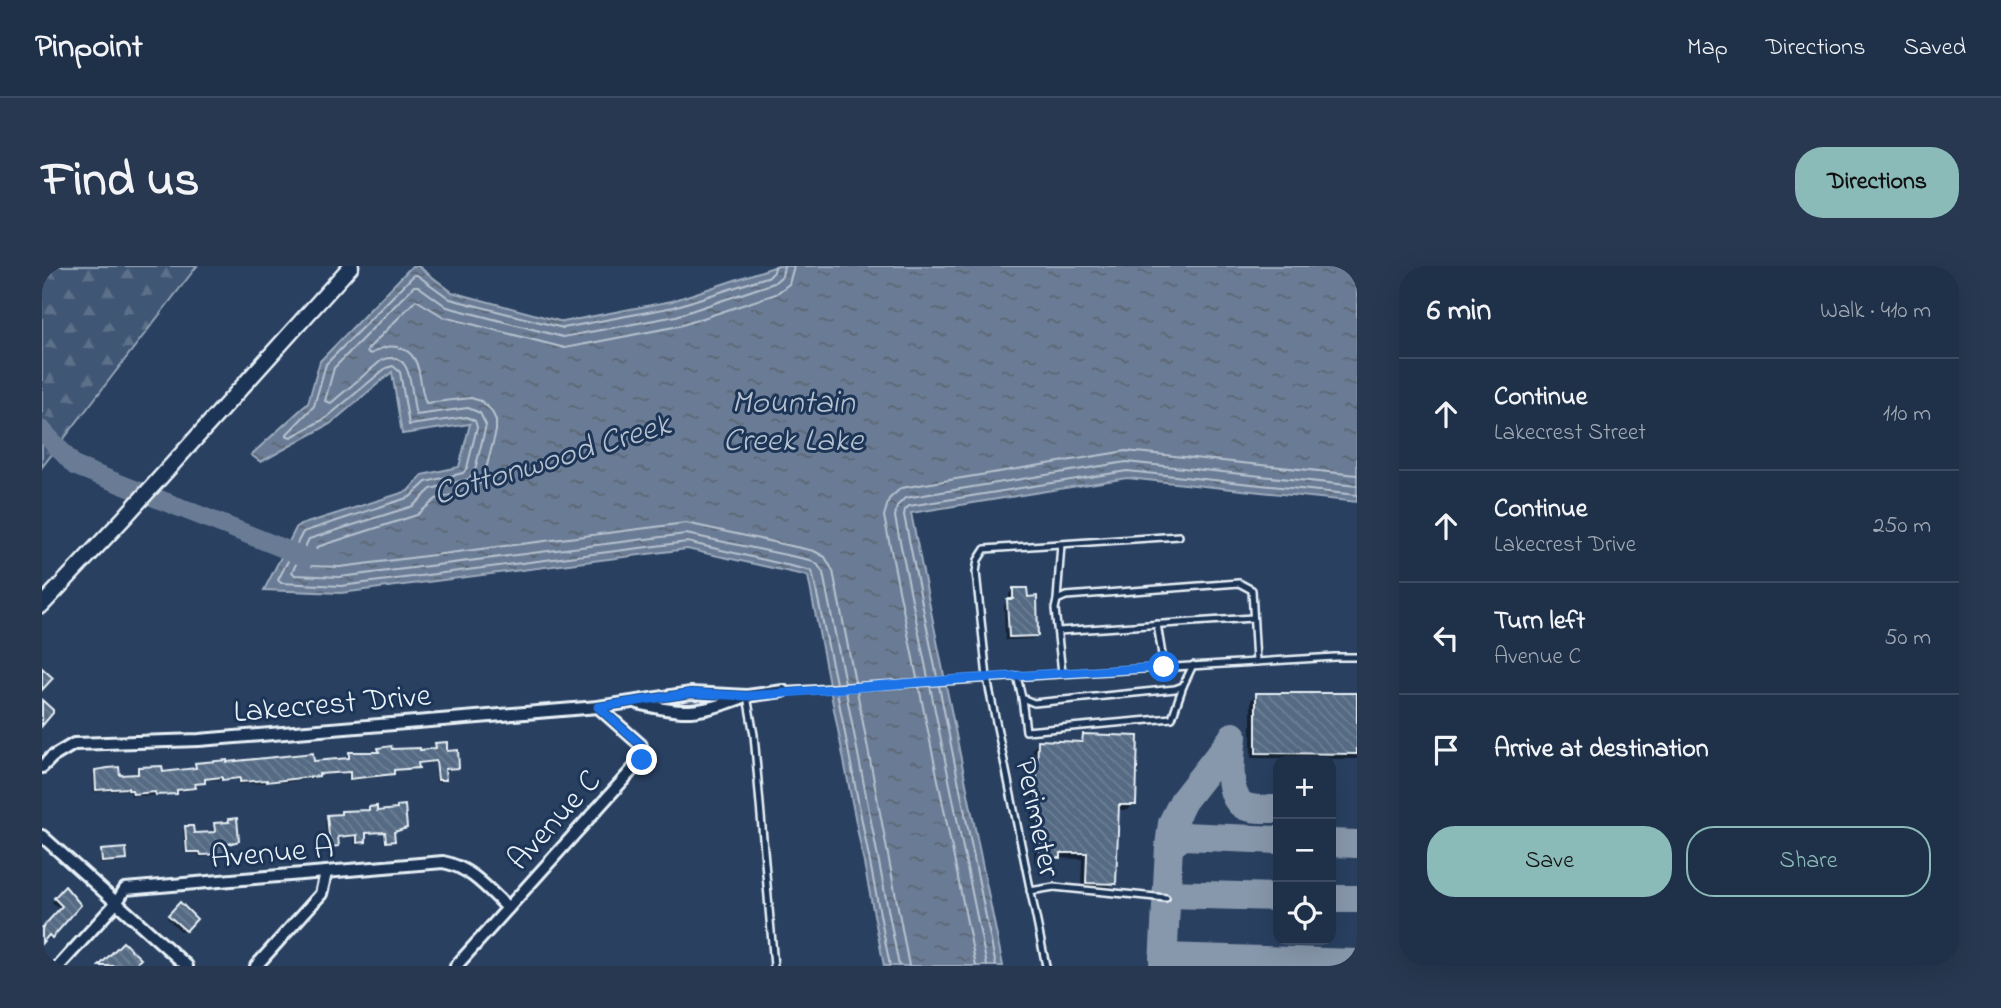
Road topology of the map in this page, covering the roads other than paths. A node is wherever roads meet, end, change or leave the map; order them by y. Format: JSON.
{"nodes":[{"id":1,"x":351,"y":266,"type":"edge"},
{"id":2,"x":1179,"y":536,"type":"dead end"},
{"id":3,"x":1061,"y":544,"type":"junction"},
{"id":4,"x":1057,"y":600,"type":"junction"},
{"id":5,"x":42,"y":605,"type":"edge"},
{"id":6,"x":1253,"y":618,"type":"junction"},
{"id":7,"x":1157,"y":624,"type":"junction"},
{"id":8,"x":1058,"y":631,"type":"junction"},
{"id":9,"x":1357,"y":657,"type":"edge"},
{"id":10,"x":1256,"y":662,"type":"junction"},
{"id":11,"x":1193,"y":665,"type":"junction"},
{"id":12,"x":1164,"y":667,"type":"junction"},
{"id":13,"x":1062,"y":673,"type":"junction"},
{"id":14,"x":1017,"y":676,"type":"junction"},
{"id":15,"x":987,"y":678,"type":"junction"},
{"id":16,"x":1183,"y":686,"type":"junction"},
{"id":17,"x":783,"y":691,"type":"joint"},
{"id":18,"x":747,"y":696,"type":"junction"},
{"id":19,"x":1022,"y":698,"type":"junction"},
{"id":20,"x":632,"y":702,"type":"junction"},
{"id":21,"x":598,"y":707,"type":"junction"},
{"id":22,"x":42,"y":767,"type":"edge"},
{"id":23,"x":42,"y":836,"type":"edge"},
{"id":24,"x":326,"y":873,"type":"junction"},
{"id":25,"x":1030,"y":891,"type":"junction"},
{"id":26,"x":1166,"y":898,"type":"dead end"},
{"id":27,"x":117,"y":902,"type":"junction"},
{"id":28,"x":508,"y":908,"type":"junction"},
{"id":29,"x":59,"y":966,"type":"edge"},
{"id":30,"x":187,"y":966,"type":"edge"},
{"id":31,"x":256,"y":966,"type":"edge"},
{"id":32,"x":456,"y":966,"type":"edge"},
{"id":33,"x":774,"y":966,"type":"edge"},
{"id":34,"x":1046,"y":966,"type":"edge"}],
"edges":[{"from":1,"to":5,"type":"street"},
{"from":2,"to":3,"type":"lane"},
{"from":3,"to":4,"type":"lane"},
{"from":3,"to":15,"type":"lane","name":"Perimeter"},
{"from":4,"to":6,"type":"lane"},
{"from":4,"to":8,"type":"lane"},
{"from":6,"to":7,"type":"lane"},
{"from":6,"to":10,"type":"lane"},
{"from":7,"to":8,"type":"lane"},
{"from":7,"to":12,"type":"lane"},
{"from":8,"to":13,"type":"lane"},
{"from":9,"to":10,"type":"lane","name":"Lakecrest Drive"},
{"from":10,"to":11,"type":"lane","name":"Lakecrest Drive"},
{"from":11,"to":12,"type":"lane","name":"Lakecrest Drive"},
{"from":11,"to":16,"type":"lane"},
{"from":12,"to":13,"type":"lane","name":"Lakecrest Drive"},
{"from":13,"to":14,"type":"lane","name":"Lakecrest Drive"},
{"from":14,"to":15,"type":"lane","name":"Lakecrest Drive"},
{"from":14,"to":19,"type":"lane"},
{"from":15,"to":17,"type":"lane","name":"Lakecrest Drive"},
{"from":15,"to":25,"type":"lane","name":"Perimeter"},
{"from":16,"to":19,"type":"lane"},
{"from":16,"to":19,"type":"lane"},
{"from":17,"to":18,"type":"street","name":"Lakecrest Drive"},
{"from":18,"to":20,"type":"street","name":"Lakecrest Drive"},
{"from":18,"to":20,"type":"street","name":"Lakecrest Drive"},
{"from":18,"to":33,"type":"lane"},
{"from":20,"to":21,"type":"street","name":"Lakecrest Drive"},
{"from":21,"to":22,"type":"street","name":"Lakecrest Drive"},
{"from":21,"to":28,"type":"street","name":"Avenue C"},
{"from":23,"to":27,"type":"street"},
{"from":24,"to":27,"type":"street","name":"Avenue A"},
{"from":24,"to":28,"type":"street","name":"Avenue A"},
{"from":24,"to":31,"type":"street"},
{"from":25,"to":26,"type":"lane"},
{"from":25,"to":34,"type":"lane","name":"Perimeter"},
{"from":27,"to":29,"type":"street","name":"Avenue A"},
{"from":27,"to":30,"type":"street"},
{"from":28,"to":32,"type":"street","name":"Avenue C"}]}
